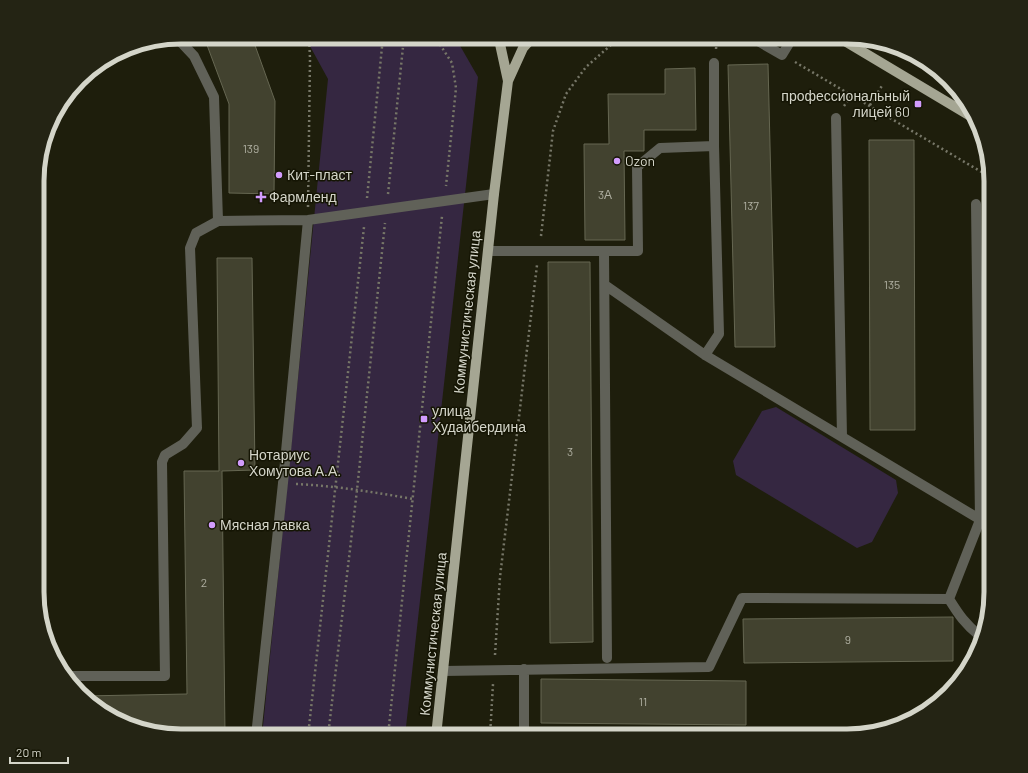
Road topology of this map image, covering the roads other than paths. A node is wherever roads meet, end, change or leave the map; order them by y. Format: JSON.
{"nodes":[{"id":1,"x":183,"y":44,"type":"edge"},
{"id":2,"x":500,"y":44,"type":"edge"},
{"id":3,"x":527,"y":44,"type":"edge"},
{"id":4,"x":763,"y":44,"type":"edge"},
{"id":5,"x":789,"y":44,"type":"edge"},
{"id":6,"x":850,"y":44,"type":"edge"},
{"id":7,"x":714,"y":63,"type":"dead end"},
{"id":8,"x":508,"y":81,"type":"junction"},
{"id":9,"x":966,"y":114,"type":"edge"},
{"id":10,"x":836,"y":118,"type":"dead end"},
{"id":11,"x":714,"y":146,"type":"junction"},
{"id":12,"x":494,"y":194,"type":"junction"},
{"id":13,"x":976,"y":204,"type":"dead end"},
{"id":14,"x":308,"y":220,"type":"junction"},
{"id":15,"x":218,"y":221,"type":"junction"},
{"id":16,"x":488,"y":251,"type":"junction"},
{"id":17,"x":604,"y":251,"type":"junction"},
{"id":18,"x":605,"y":285,"type":"junction"},
{"id":19,"x":705,"y":355,"type":"junction"},
{"id":20,"x":842,"y":437,"type":"junction"},
{"id":21,"x":980,"y":520,"type":"junction"},
{"id":22,"x":984,"y":522,"type":"edge"},
{"id":23,"x":949,"y":599,"type":"junction"},
{"id":24,"x":978,"y":632,"type":"edge"},
{"id":25,"x":607,"y":658,"type":"dead end"},
{"id":26,"x":524,"y":669,"type":"junction"},
{"id":27,"x":443,"y":671,"type":"junction"},
{"id":28,"x":73,"y":676,"type":"edge"},
{"id":29,"x":257,"y":729,"type":"edge"},
{"id":30,"x":437,"y":729,"type":"edge"},
{"id":31,"x":524,"y":729,"type":"edge"}],
"edges":[{"from":1,"to":15,"type":"lane"},
{"from":2,"to":8,"type":"main road","name":"Коммунистическая улица"},
{"from":3,"to":8,"type":"main road","name":"Коммунистическая улица"},
{"from":4,"to":5,"type":"lane"},
{"from":6,"to":9,"type":"main road"},
{"from":7,"to":11,"type":"lane"},
{"from":8,"to":12,"type":"main road","name":"Коммунистическая улица"},
{"from":10,"to":20,"type":"lane"},
{"from":11,"to":17,"type":"lane"},
{"from":11,"to":19,"type":"lane"},
{"from":12,"to":14,"type":"lane"},
{"from":12,"to":16,"type":"main road","name":"Коммунистическая улица"},
{"from":13,"to":21,"type":"lane"},
{"from":14,"to":15,"type":"lane"},
{"from":14,"to":29,"type":"lane"},
{"from":15,"to":28,"type":"lane"},
{"from":16,"to":17,"type":"lane"},
{"from":16,"to":27,"type":"main road","name":"Коммунистическая улица"},
{"from":17,"to":18,"type":"lane"},
{"from":18,"to":19,"type":"lane"},
{"from":18,"to":25,"type":"lane"},
{"from":19,"to":20,"type":"lane"},
{"from":20,"to":21,"type":"lane"},
{"from":21,"to":22,"type":"lane"},
{"from":21,"to":23,"type":"lane"},
{"from":23,"to":24,"type":"lane"},
{"from":23,"to":26,"type":"lane"},
{"from":26,"to":27,"type":"lane"},
{"from":26,"to":31,"type":"lane"},
{"from":27,"to":30,"type":"main road","name":"Коммунистическая улица"}]}
